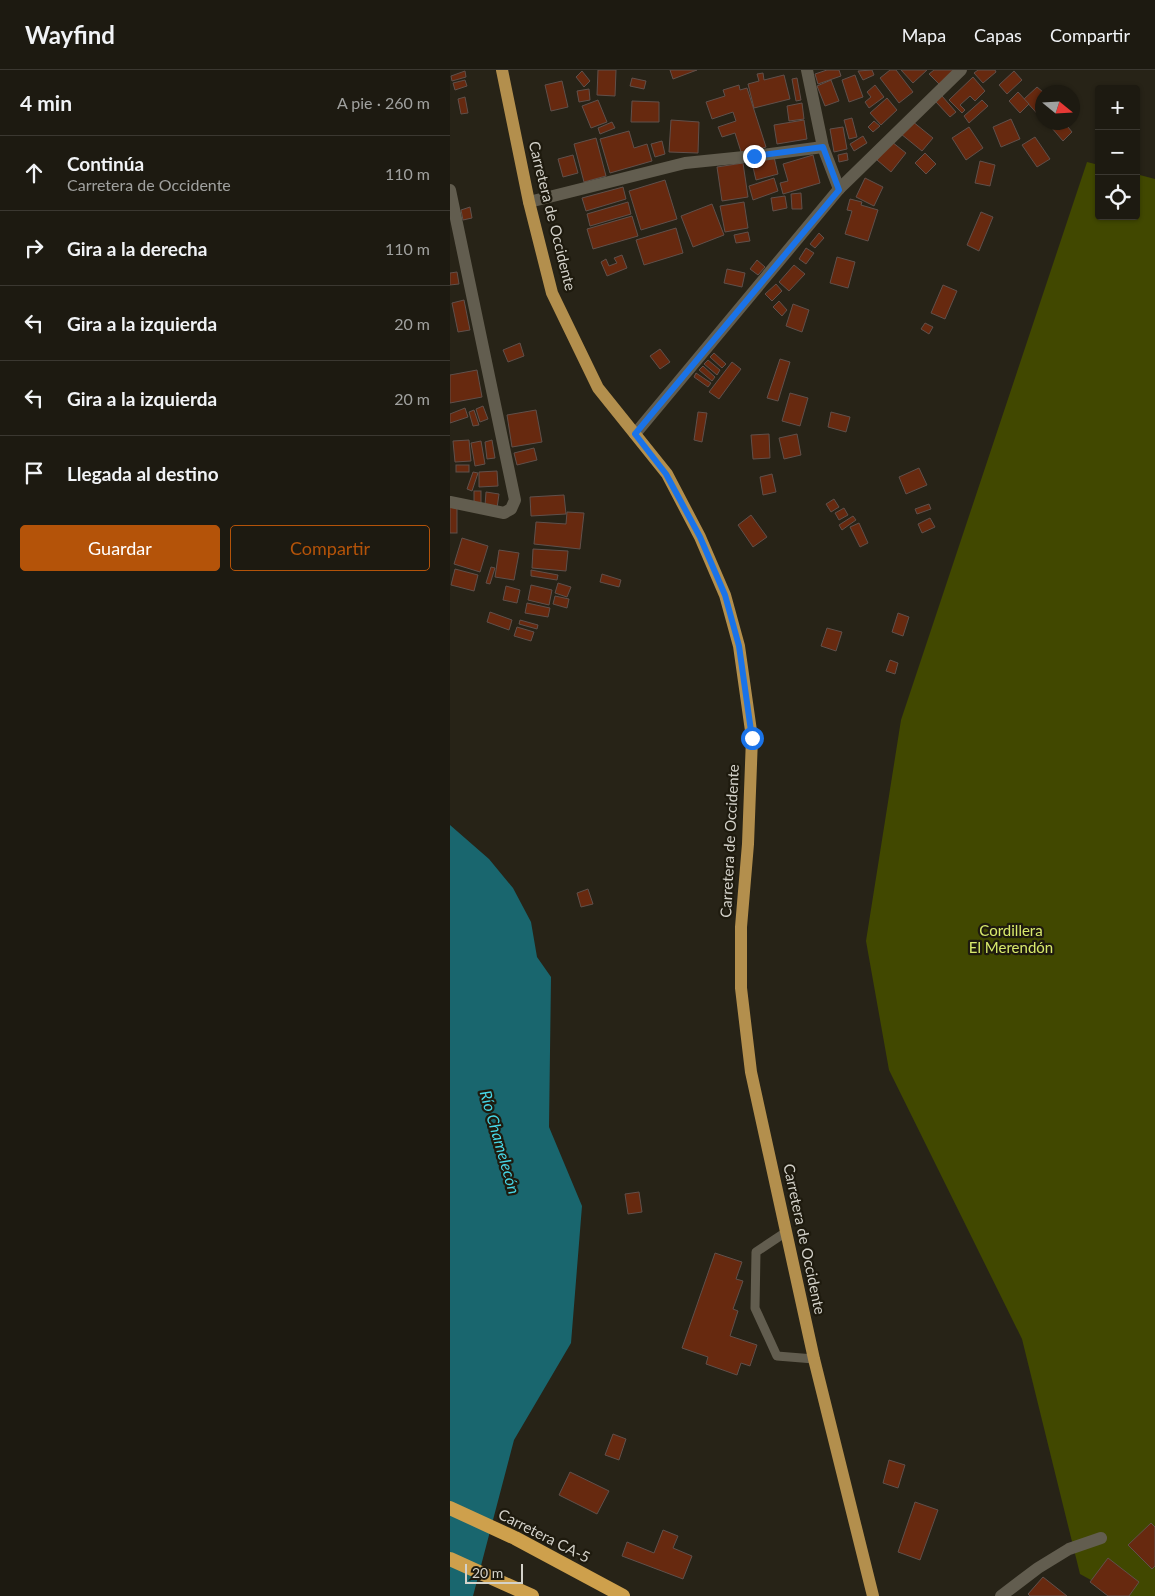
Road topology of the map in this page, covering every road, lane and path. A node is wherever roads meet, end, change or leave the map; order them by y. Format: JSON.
{"nodes":[{"id":1,"x":502,"y":70,"type":"edge"},
{"id":2,"x":807,"y":70,"type":"edge"},
{"id":3,"x":961,"y":70,"type":"edge"},
{"id":4,"x":823,"y":147,"type":"junction"},
{"id":5,"x":450,"y":190,"type":"edge"},
{"id":6,"x":839,"y":190,"type":"junction"},
{"id":7,"x":529,"y":202,"type":"junction"},
{"id":8,"x":635,"y":434,"type":"junction"},
{"id":9,"x":450,"y":502,"type":"edge"},
{"id":10,"x":786,"y":1232,"type":"junction"},
{"id":11,"x":814,"y":1359,"type":"junction"},
{"id":12,"x":450,"y":1508,"type":"edge"},
{"id":13,"x":1101,"y":1538,"type":"dead end"},
{"id":14,"x":450,"y":1559,"type":"edge"},
{"id":15,"x":532,"y":1596,"type":"edge"},
{"id":16,"x":623,"y":1596,"type":"edge"},
{"id":17,"x":874,"y":1596,"type":"edge"},
{"id":18,"x":1001,"y":1596,"type":"edge"}],
"edges":[{"from":1,"to":7,"type":"main road","name":"Carretera de Occidente"},
{"from":2,"to":4,"type":"street"},
{"from":3,"to":6,"type":"street"},
{"from":4,"to":6,"type":"street"},
{"from":4,"to":7,"type":"street"},
{"from":5,"to":9,"type":"street"},
{"from":6,"to":8,"type":"street"},
{"from":7,"to":8,"type":"main road","name":"Carretera de Occidente"},
{"from":8,"to":10,"type":"main road","name":"Carretera de Occidente"},
{"from":10,"to":11,"type":"main road","name":"Carretera de Occidente"},
{"from":10,"to":11,"type":"lane"},
{"from":11,"to":17,"type":"main road","name":"Carretera de Occidente"},
{"from":12,"to":16,"type":"highway","name":"Carretera CA-5"},
{"from":13,"to":18,"type":"street"},
{"from":14,"to":15,"type":"highway"}]}
